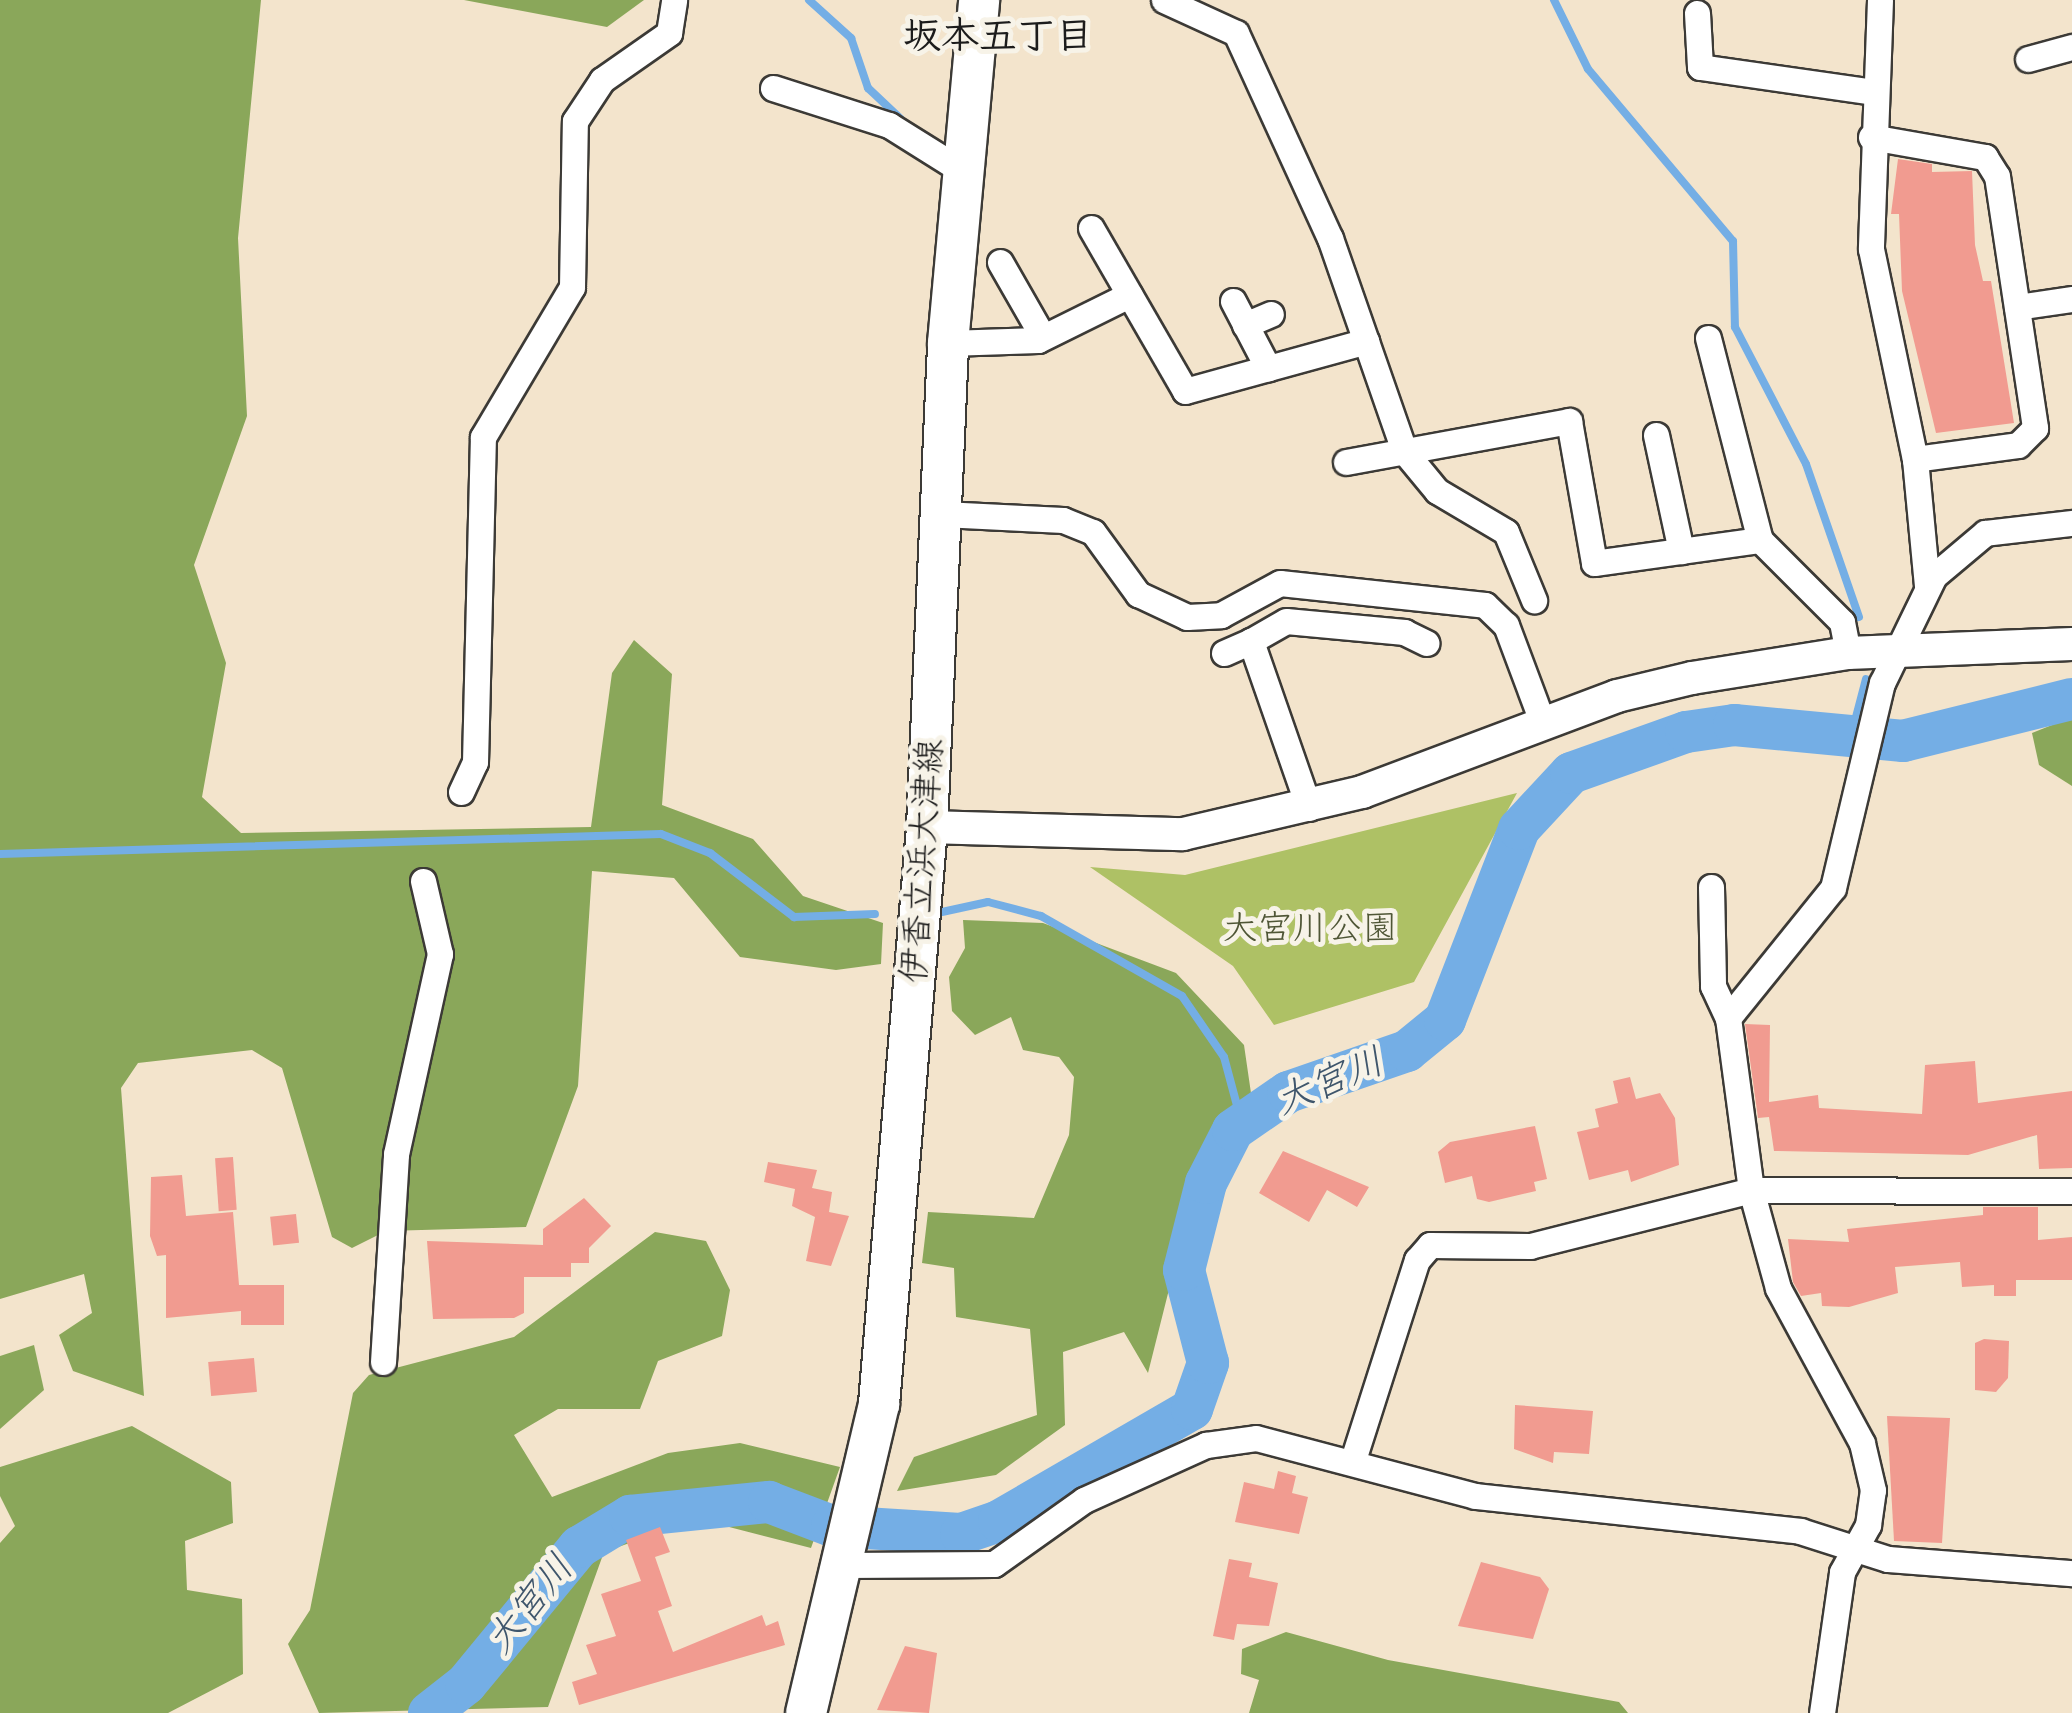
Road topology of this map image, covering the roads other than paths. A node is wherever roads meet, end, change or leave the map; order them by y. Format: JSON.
{"nodes":[{"id":1,"x":674,"y":0,"type":"edge"},
{"id":2,"x":978,"y":0,"type":"edge"},
{"id":3,"x":1164,"y":0,"type":"edge"},
{"id":4,"x":1880,"y":0,"type":"edge"},
{"id":5,"x":1697,"y":14,"type":"dead end"},
{"id":6,"x":2072,"y":47,"type":"edge"},
{"id":7,"x":2028,"y":59,"type":"dead end"},
{"id":8,"x":773,"y":88,"type":"dead end"},
{"id":9,"x":1873,"y":92,"type":"junction"},
{"id":10,"x":1871,"y":137,"type":"junction"},
{"id":11,"x":961,"y":170,"type":"junction"},
{"id":12,"x":1092,"y":228,"type":"dead end"},
{"id":13,"x":1000,"y":262,"type":"dead end"},
{"id":14,"x":1130,"y":294,"type":"junction"},
{"id":15,"x":2072,"y":299,"type":"edge"},
{"id":16,"x":1233,"y":301,"type":"dead end"},
{"id":17,"x":2018,"y":307,"type":"junction"},
{"id":18,"x":1271,"y":314,"type":"dead end"},
{"id":19,"x":1245,"y":325,"type":"junction"},
{"id":20,"x":1043,"y":337,"type":"junction"},
{"id":21,"x":1708,"y":338,"type":"dead end"},
{"id":22,"x":1366,"y":342,"type":"junction"},
{"id":23,"x":948,"y":343,"type":"junction"},
{"id":24,"x":1268,"y":368,"type":"junction"},
{"id":25,"x":1656,"y":435,"type":"dead end"},
{"id":26,"x":1404,"y":451,"type":"junction"},
{"id":27,"x":1916,"y":458,"type":"junction"},
{"id":28,"x":1346,"y":462,"type":"dead end"},
{"id":29,"x":942,"y":514,"type":"junction"},
{"id":30,"x":2072,"y":523,"type":"edge"},
{"id":31,"x":1760,"y":540,"type":"junction"},
{"id":32,"x":1682,"y":551,"type":"junction"},
{"id":33,"x":1927,"y":586,"type":"junction"},
{"id":34,"x":1534,"y":600,"type":"dead end"},
{"id":35,"x":1251,"y":640,"type":"junction"},
{"id":36,"x":1427,"y":643,"type":"dead end"},
{"id":37,"x":2072,"y":644,"type":"edge"},
{"id":38,"x":1897,"y":651,"type":"junction"},
{"id":39,"x":1224,"y":653,"type":"dead end"},
{"id":40,"x":1848,"y":654,"type":"junction"},
{"id":41,"x":1543,"y":724,"type":"junction"},
{"id":42,"x":461,"y":792,"type":"dead end"},
{"id":43,"x":1309,"y":808,"type":"junction"},
{"id":44,"x":927,"y":826,"type":"junction"},
{"id":45,"x":423,"y":881,"type":"dead end"},
{"id":46,"x":1711,"y":887,"type":"dead end"},
{"id":47,"x":1728,"y":1018,"type":"junction"},
{"id":48,"x":1750,"y":1190,"type":"junction"},
{"id":49,"x":2072,"y":1191,"type":"edge"},
{"id":50,"x":383,"y":1362,"type":"dead end"},
{"id":51,"x":1352,"y":1460,"type":"junction"},
{"id":52,"x":1856,"y":1548,"type":"junction"},
{"id":53,"x":847,"y":1556,"type":"junction"},
{"id":54,"x":2072,"y":1573,"type":"edge"},
{"id":55,"x":806,"y":1713,"type":"edge"},
{"id":56,"x":1822,"y":1713,"type":"edge"}],
"edges":[{"from":1,"to":42,"type":"street"},
{"from":2,"to":11,"type":"main road","name":"伊香立浜大津線"},
{"from":3,"to":22,"type":"street"},
{"from":4,"to":9,"type":"street"},
{"from":5,"to":9,"type":"street"},
{"from":6,"to":7,"type":"street"},
{"from":8,"to":11,"type":"street"},
{"from":9,"to":10,"type":"street"},
{"from":10,"to":17,"type":"street"},
{"from":10,"to":27,"type":"street"},
{"from":11,"to":23,"type":"main road","name":"伊香立浜大津線"},
{"from":12,"to":14,"type":"street"},
{"from":13,"to":20,"type":"street"},
{"from":14,"to":20,"type":"street"},
{"from":14,"to":24,"type":"street"},
{"from":15,"to":17,"type":"street"},
{"from":16,"to":19,"type":"street"},
{"from":17,"to":27,"type":"street"},
{"from":18,"to":19,"type":"street"},
{"from":19,"to":24,"type":"street"},
{"from":20,"to":23,"type":"street"},
{"from":21,"to":31,"type":"street"},
{"from":22,"to":24,"type":"street"},
{"from":22,"to":26,"type":"street"},
{"from":23,"to":29,"type":"main road","name":"伊香立浜大津線"},
{"from":25,"to":32,"type":"street"},
{"from":26,"to":28,"type":"street"},
{"from":26,"to":32,"type":"street"},
{"from":26,"to":34,"type":"street"},
{"from":27,"to":33,"type":"street"},
{"from":29,"to":41,"type":"street"},
{"from":29,"to":44,"type":"main road","name":"伊香立浜大津線"},
{"from":30,"to":33,"type":"street"},
{"from":31,"to":32,"type":"street"},
{"from":31,"to":40,"type":"street"},
{"from":33,"to":38,"type":"street"},
{"from":35,"to":36,"type":"street"},
{"from":35,"to":39,"type":"street"},
{"from":35,"to":43,"type":"street"},
{"from":37,"to":38,"type":"street"},
{"from":38,"to":40,"type":"street"},
{"from":38,"to":47,"type":"street"},
{"from":40,"to":41,"type":"street"},
{"from":41,"to":43,"type":"street"},
{"from":43,"to":44,"type":"street"},
{"from":44,"to":53,"type":"main road","name":"伊香立浜大津線"},
{"from":45,"to":50,"type":"street"},
{"from":46,"to":47,"type":"street"},
{"from":47,"to":48,"type":"street"},
{"from":48,"to":49,"type":"street"},
{"from":48,"to":51,"type":"street"},
{"from":48,"to":52,"type":"street"},
{"from":51,"to":52,"type":"street"},
{"from":51,"to":53,"type":"street"},
{"from":52,"to":54,"type":"street"},
{"from":52,"to":56,"type":"street"},
{"from":53,"to":55,"type":"main road","name":"伊香立浜大津線"}]}
